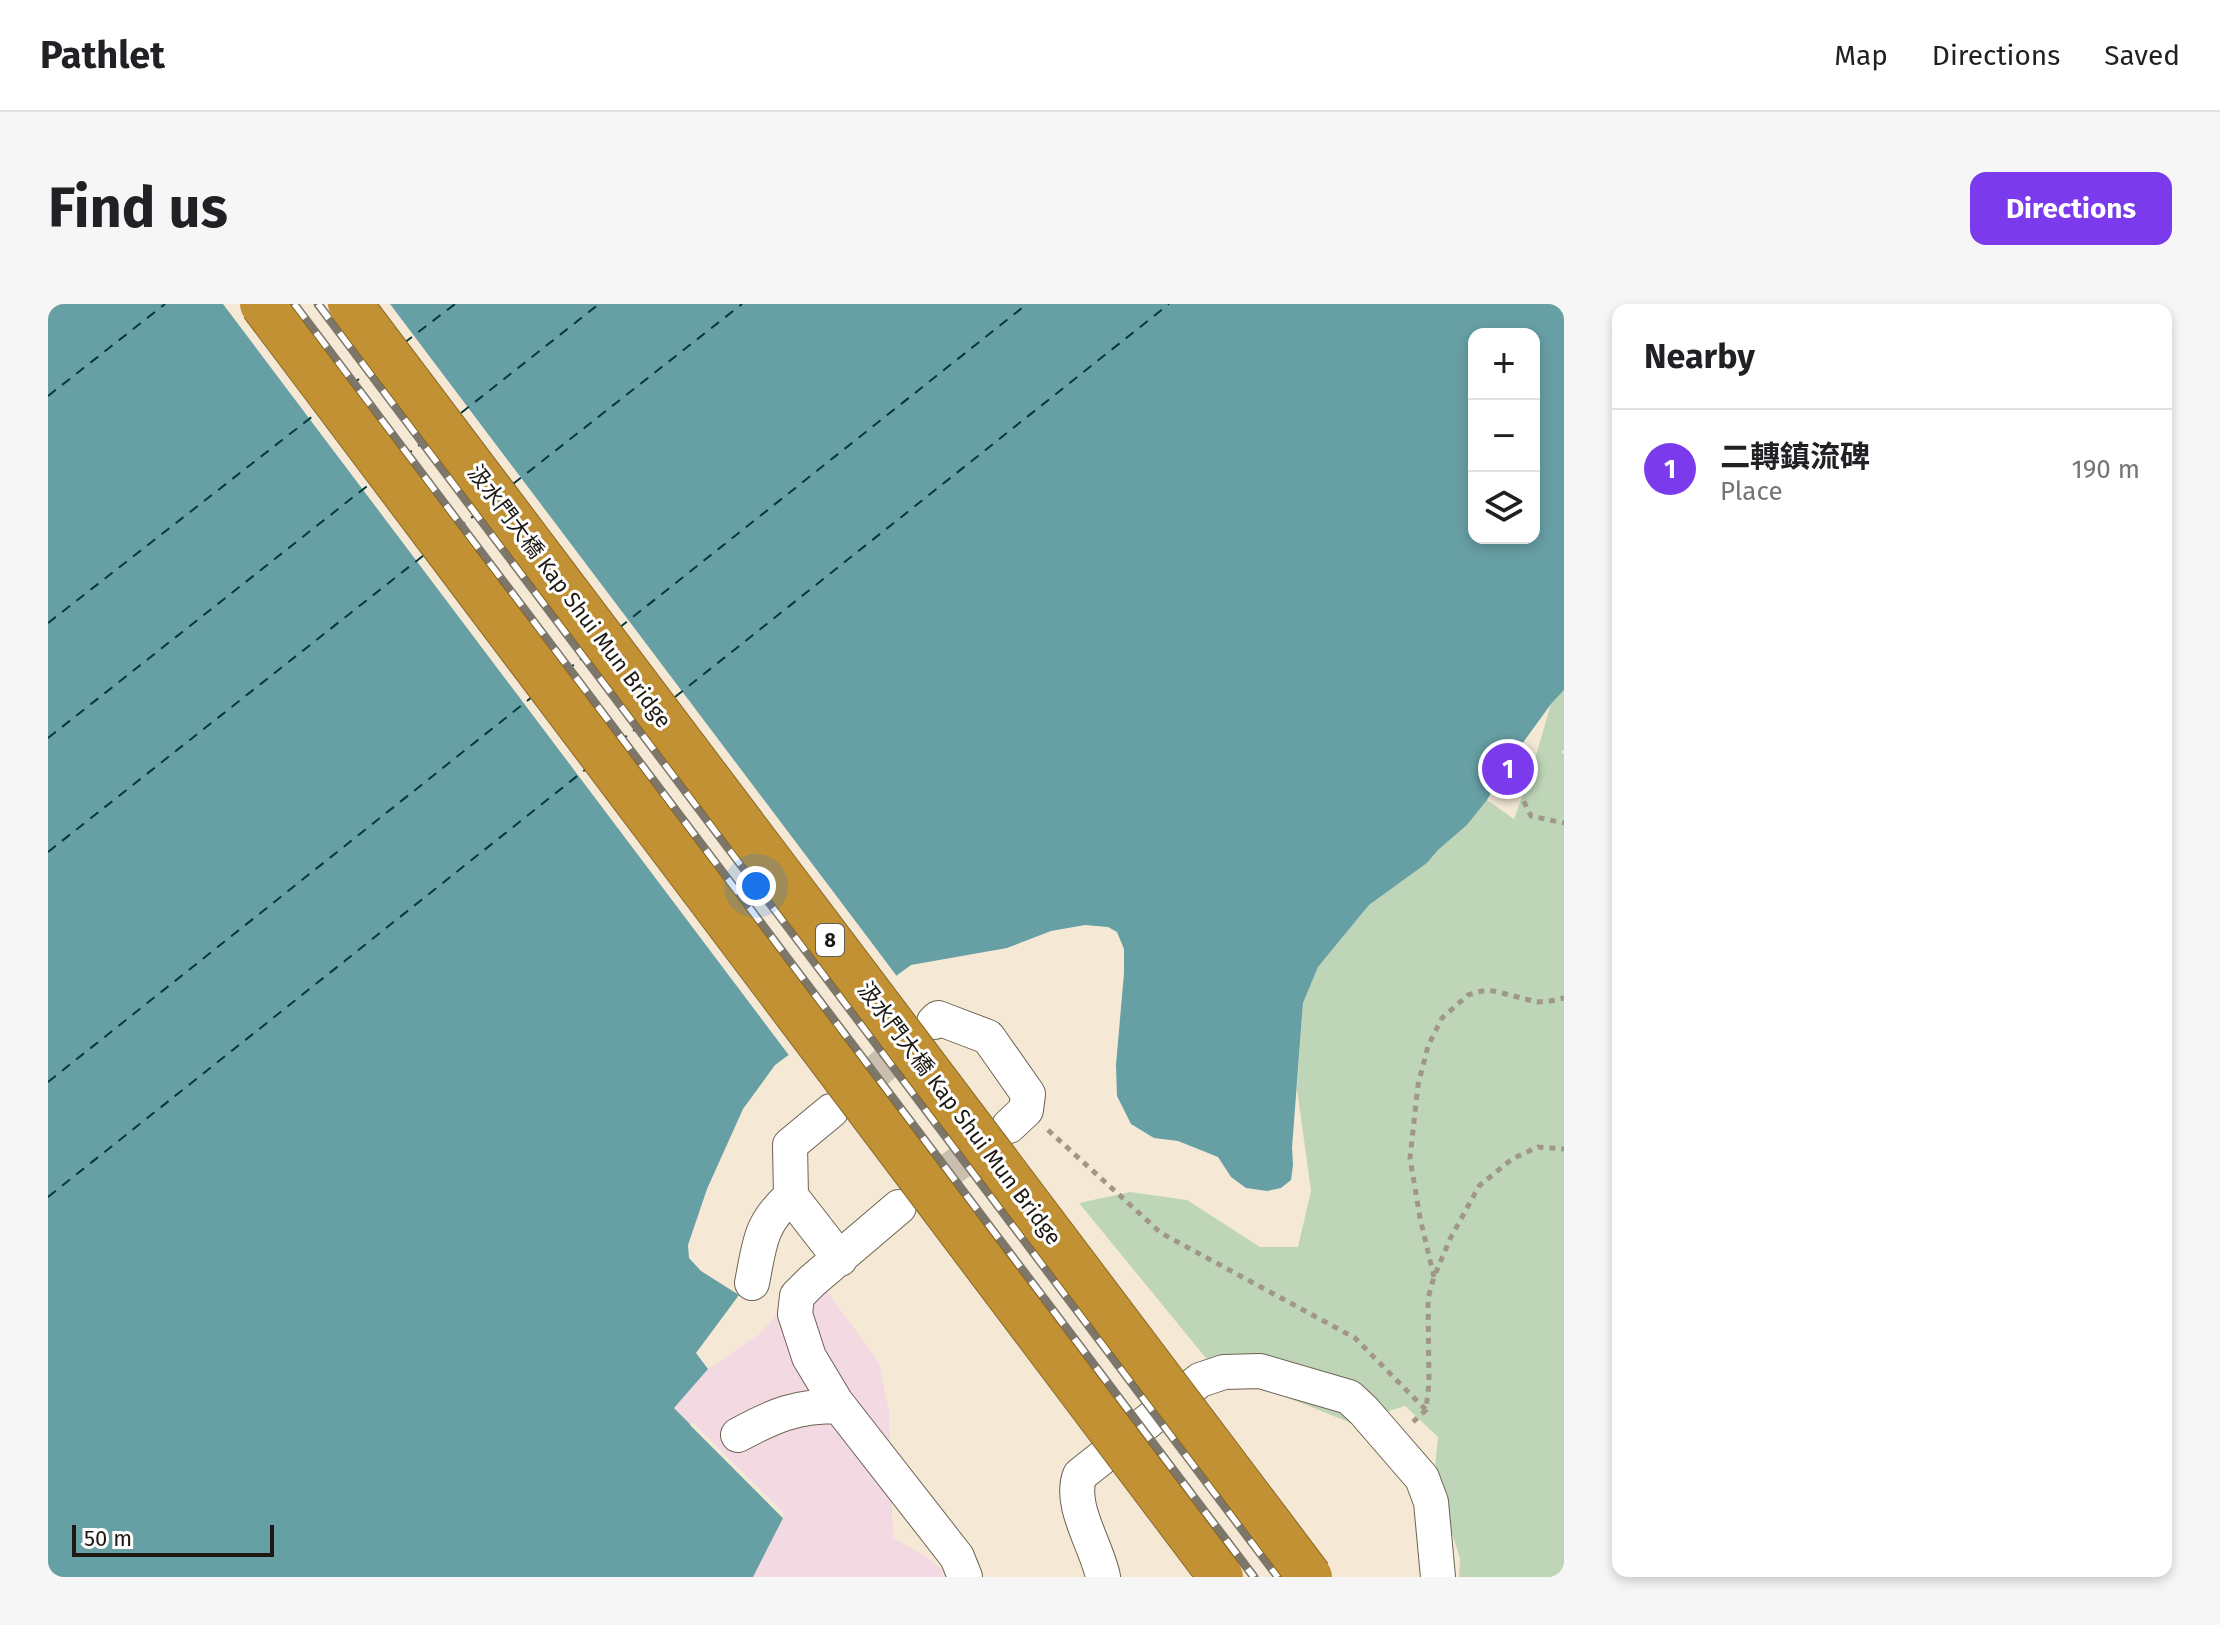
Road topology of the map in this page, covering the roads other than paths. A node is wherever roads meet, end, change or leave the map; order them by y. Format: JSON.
{"nodes":[{"id":1,"x":262,"y":304,"type":"edge"},
{"id":2,"x":350,"y":304,"type":"edge"},
{"id":3,"x":934,"y":1022,"type":"dead end"},
{"id":4,"x":831,"y":1111,"type":"tunnel mouth"},
{"id":5,"x":1017,"y":1118,"type":"road end"},
{"id":6,"x":791,"y":1196,"type":"junction"},
{"id":7,"x":899,"y":1207,"type":"tunnel mouth"},
{"id":8,"x":840,"y":1259,"type":"junction"},
{"id":9,"x":752,"y":1283,"type":"dead end"},
{"id":10,"x":839,"y":1406,"type":"junction"},
{"id":11,"x":738,"y":1435,"type":"dead end"},
{"id":12,"x":1435,"y":1537,"type":"junction"},
{"id":13,"x":965,"y":1577,"type":"edge"},
{"id":14,"x":1103,"y":1577,"type":"edge"},
{"id":15,"x":1221,"y":1577,"type":"edge"},
{"id":16,"x":1310,"y":1577,"type":"edge"},
{"id":17,"x":1411,"y":1577,"type":"edge"},
{"id":18,"x":1438,"y":1577,"type":"edge"}],
"edges":[{"from":1,"to":15,"type":"highway","bridge":true},
{"from":2,"to":16,"type":"highway","name":"汲水門大橋 Kap Shui Mun Bridge","number":"8","bridge":true},
{"from":3,"to":5,"type":"lane"},
{"from":4,"to":6,"type":"lane"},
{"from":6,"to":8,"type":"lane"},
{"from":6,"to":9,"type":"lane"},
{"from":7,"to":8,"type":"lane"},
{"from":8,"to":10,"type":"lane"},
{"from":10,"to":11,"type":"lane"},
{"from":10,"to":13,"type":"lane"},
{"from":12,"to":14,"type":"lane"},
{"from":12,"to":17,"type":"lane"},
{"from":12,"to":18,"type":"lane"}]}
